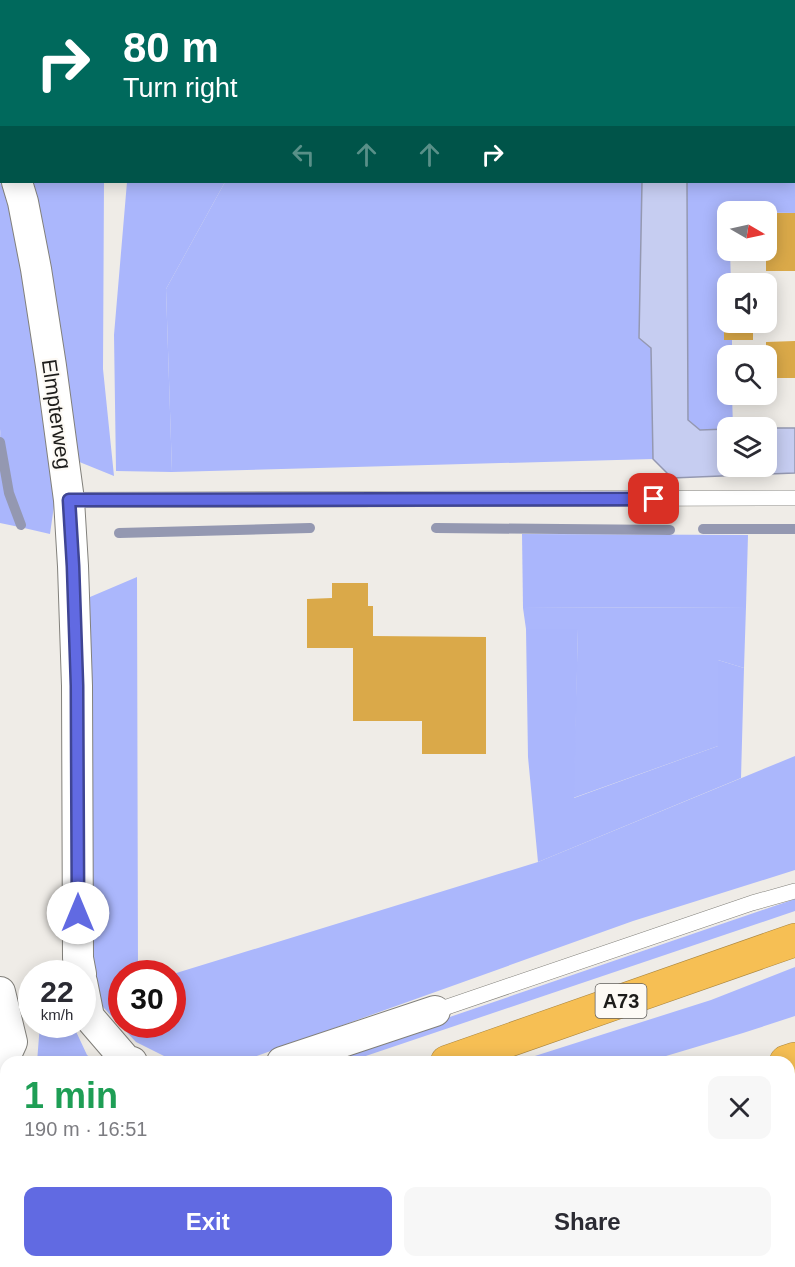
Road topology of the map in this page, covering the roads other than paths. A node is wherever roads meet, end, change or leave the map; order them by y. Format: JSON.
{"nodes":[{"id":1,"x":17,"y":183,"type":"edge"},
{"id":2,"x":795,"y":498,"type":"edge"},
{"id":3,"x":69,"y":500,"type":"junction"},
{"id":4,"x":795,"y":891,"type":"edge"},
{"id":5,"x":795,"y":940,"type":"edge"},
{"id":6,"x":78,"y":960,"type":"edge"},
{"id":7,"x":0,"y":992,"type":"edge"},
{"id":8,"x":435,"y":1011,"type":"joint"},
{"id":9,"x":96,"y":1025,"type":"edge"},
{"id":10,"x":6,"y":1056,"type":"edge"},
{"id":11,"x":123,"y":1056,"type":"edge"},
{"id":12,"x":300,"y":1056,"type":"edge"},
{"id":13,"x":464,"y":1056,"type":"edge"}],
"edges":[{"from":1,"to":3,"type":"street","name":"Elmpterweg"},
{"from":2,"to":3,"type":"lane"},
{"from":3,"to":6,"type":"street","name":"Elmpterweg"},
{"from":4,"to":8,"type":"lane"},
{"from":5,"to":13,"type":"highway","number":"A73"},
{"from":7,"to":10,"type":"street"},
{"from":8,"to":12,"type":"street"},
{"from":9,"to":11,"type":"street"}]}
